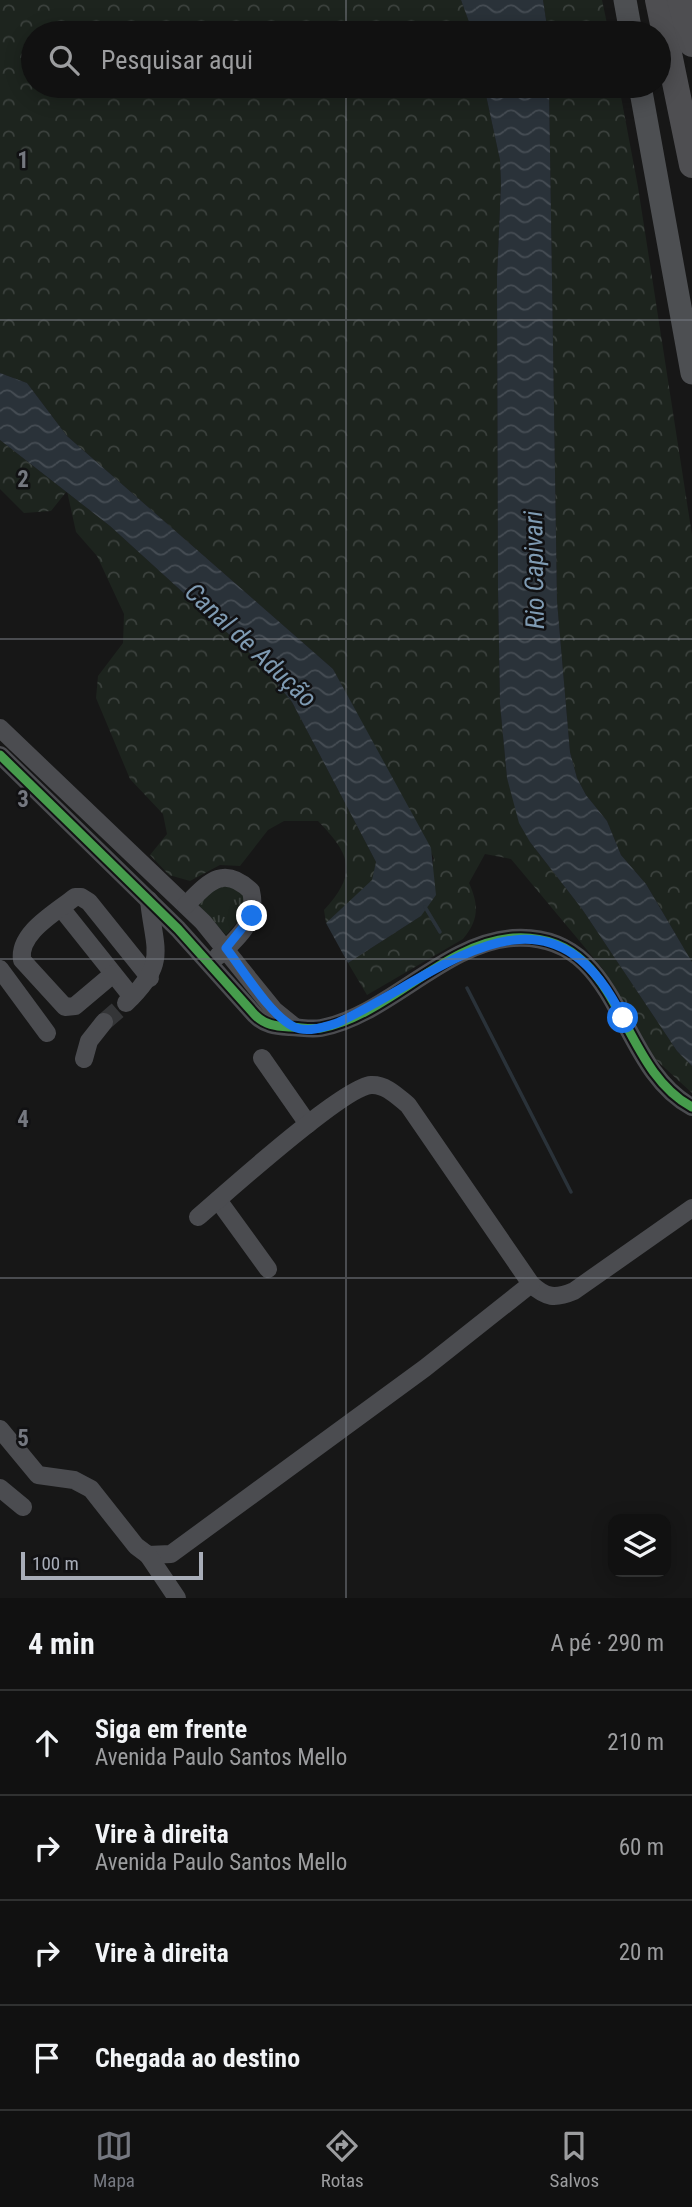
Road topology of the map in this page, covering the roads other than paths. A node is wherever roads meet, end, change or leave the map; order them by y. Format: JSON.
{"nodes":[{"id":1,"x":625,"y":0,"type":"edge"},
{"id":2,"x":658,"y":0,"type":"edge"},
{"id":3,"x":680,"y":0,"type":"edge"},
{"id":4,"x":629,"y":21,"type":"edge"},
{"id":5,"x":662,"y":21,"type":"edge"},
{"id":6,"x":692,"y":44,"type":"edge"},
{"id":7,"x":671,"y":63,"type":"edge"},
{"id":8,"x":642,"y":98,"type":"edge"},
{"id":9,"x":692,"y":164,"type":"edge"},
{"id":10,"x":692,"y":373,"type":"edge"},
{"id":11,"x":0,"y":728,"type":"edge"},
{"id":12,"x":0,"y":755,"type":"edge"},
{"id":13,"x":34,"y":760,"type":"junction"},
{"id":14,"x":21,"y":774,"type":"junction"},
{"id":15,"x":159,"y":880,"type":"junction"},
{"id":16,"x":144,"y":895,"type":"junction"},
{"id":17,"x":186,"y":905,"type":"junction"},
{"id":18,"x":61,"y":908,"type":"junction"},
{"id":19,"x":226,"y":948,"type":"junction"},
{"id":20,"x":210,"y":963,"type":"junction"},
{"id":21,"x":0,"y":969,"type":"edge"},
{"id":22,"x":113,"y":974,"type":"junction"},
{"id":23,"x":150,"y":978,"type":"junction"},
{"id":24,"x":104,"y":1022,"type":"tunnel mouth"},
{"id":25,"x":295,"y":1027,"type":"junction"},
{"id":26,"x":47,"y":1032,"type":"dead end"},
{"id":27,"x":262,"y":1058,"type":"dead end"},
{"id":28,"x":84,"y":1059,"type":"dead end"},
{"id":29,"x":692,"y":1107,"type":"edge"},
{"id":30,"x":308,"y":1124,"type":"junction"},
{"id":31,"x":218,"y":1200,"type":"junction"},
{"id":32,"x":692,"y":1208,"type":"edge"},
{"id":33,"x":198,"y":1217,"type":"dead end"},
{"id":34,"x":268,"y":1269,"type":"dead end"},
{"id":35,"x":531,"y":1284,"type":"junction"},
{"id":36,"x":0,"y":1429,"type":"edge"},
{"id":37,"x":0,"y":1489,"type":"edge"},
{"id":38,"x":23,"y":1507,"type":"dead end"},
{"id":39,"x":148,"y":1555,"type":"junction"},
{"id":40,"x":177,"y":1598,"type":"edge"}],
"edges":[{"from":1,"to":4,"type":"main road"},
{"from":2,"to":5,"type":"highway"},
{"from":3,"to":6,"type":"highway"},
{"from":7,"to":9,"type":"highway"},
{"from":8,"to":10,"type":"main road"},
{"from":11,"to":13,"type":"street"},
{"from":12,"to":14,"type":"street"},
{"from":13,"to":14,"type":"street"},
{"from":13,"to":15,"type":"street"},
{"from":14,"to":16,"type":"street"},
{"from":15,"to":16,"type":"street"},
{"from":15,"to":17,"type":"street"},
{"from":16,"to":20,"type":"street"},
{"from":16,"to":23,"type":"street"},
{"from":17,"to":19,"type":"street"},
{"from":17,"to":19,"type":"street"},
{"from":18,"to":22,"type":"street"},
{"from":18,"to":22,"type":"street"},
{"from":18,"to":23,"type":"street"},
{"from":19,"to":20,"type":"street"},
{"from":19,"to":25,"type":"street"},
{"from":20,"to":25,"type":"street"},
{"from":21,"to":26,"type":"street"},
{"from":22,"to":23,"type":"street"},
{"from":24,"to":28,"type":"street"},
{"from":25,"to":29,"type":"street"},
{"from":27,"to":30,"type":"street"},
{"from":30,"to":31,"type":"street"},
{"from":30,"to":35,"type":"street"},
{"from":31,"to":33,"type":"street"},
{"from":31,"to":34,"type":"street"},
{"from":32,"to":35,"type":"street"},
{"from":35,"to":39,"type":"street"},
{"from":36,"to":39,"type":"street"},
{"from":37,"to":38,"type":"street"},
{"from":39,"to":40,"type":"street"}]}
